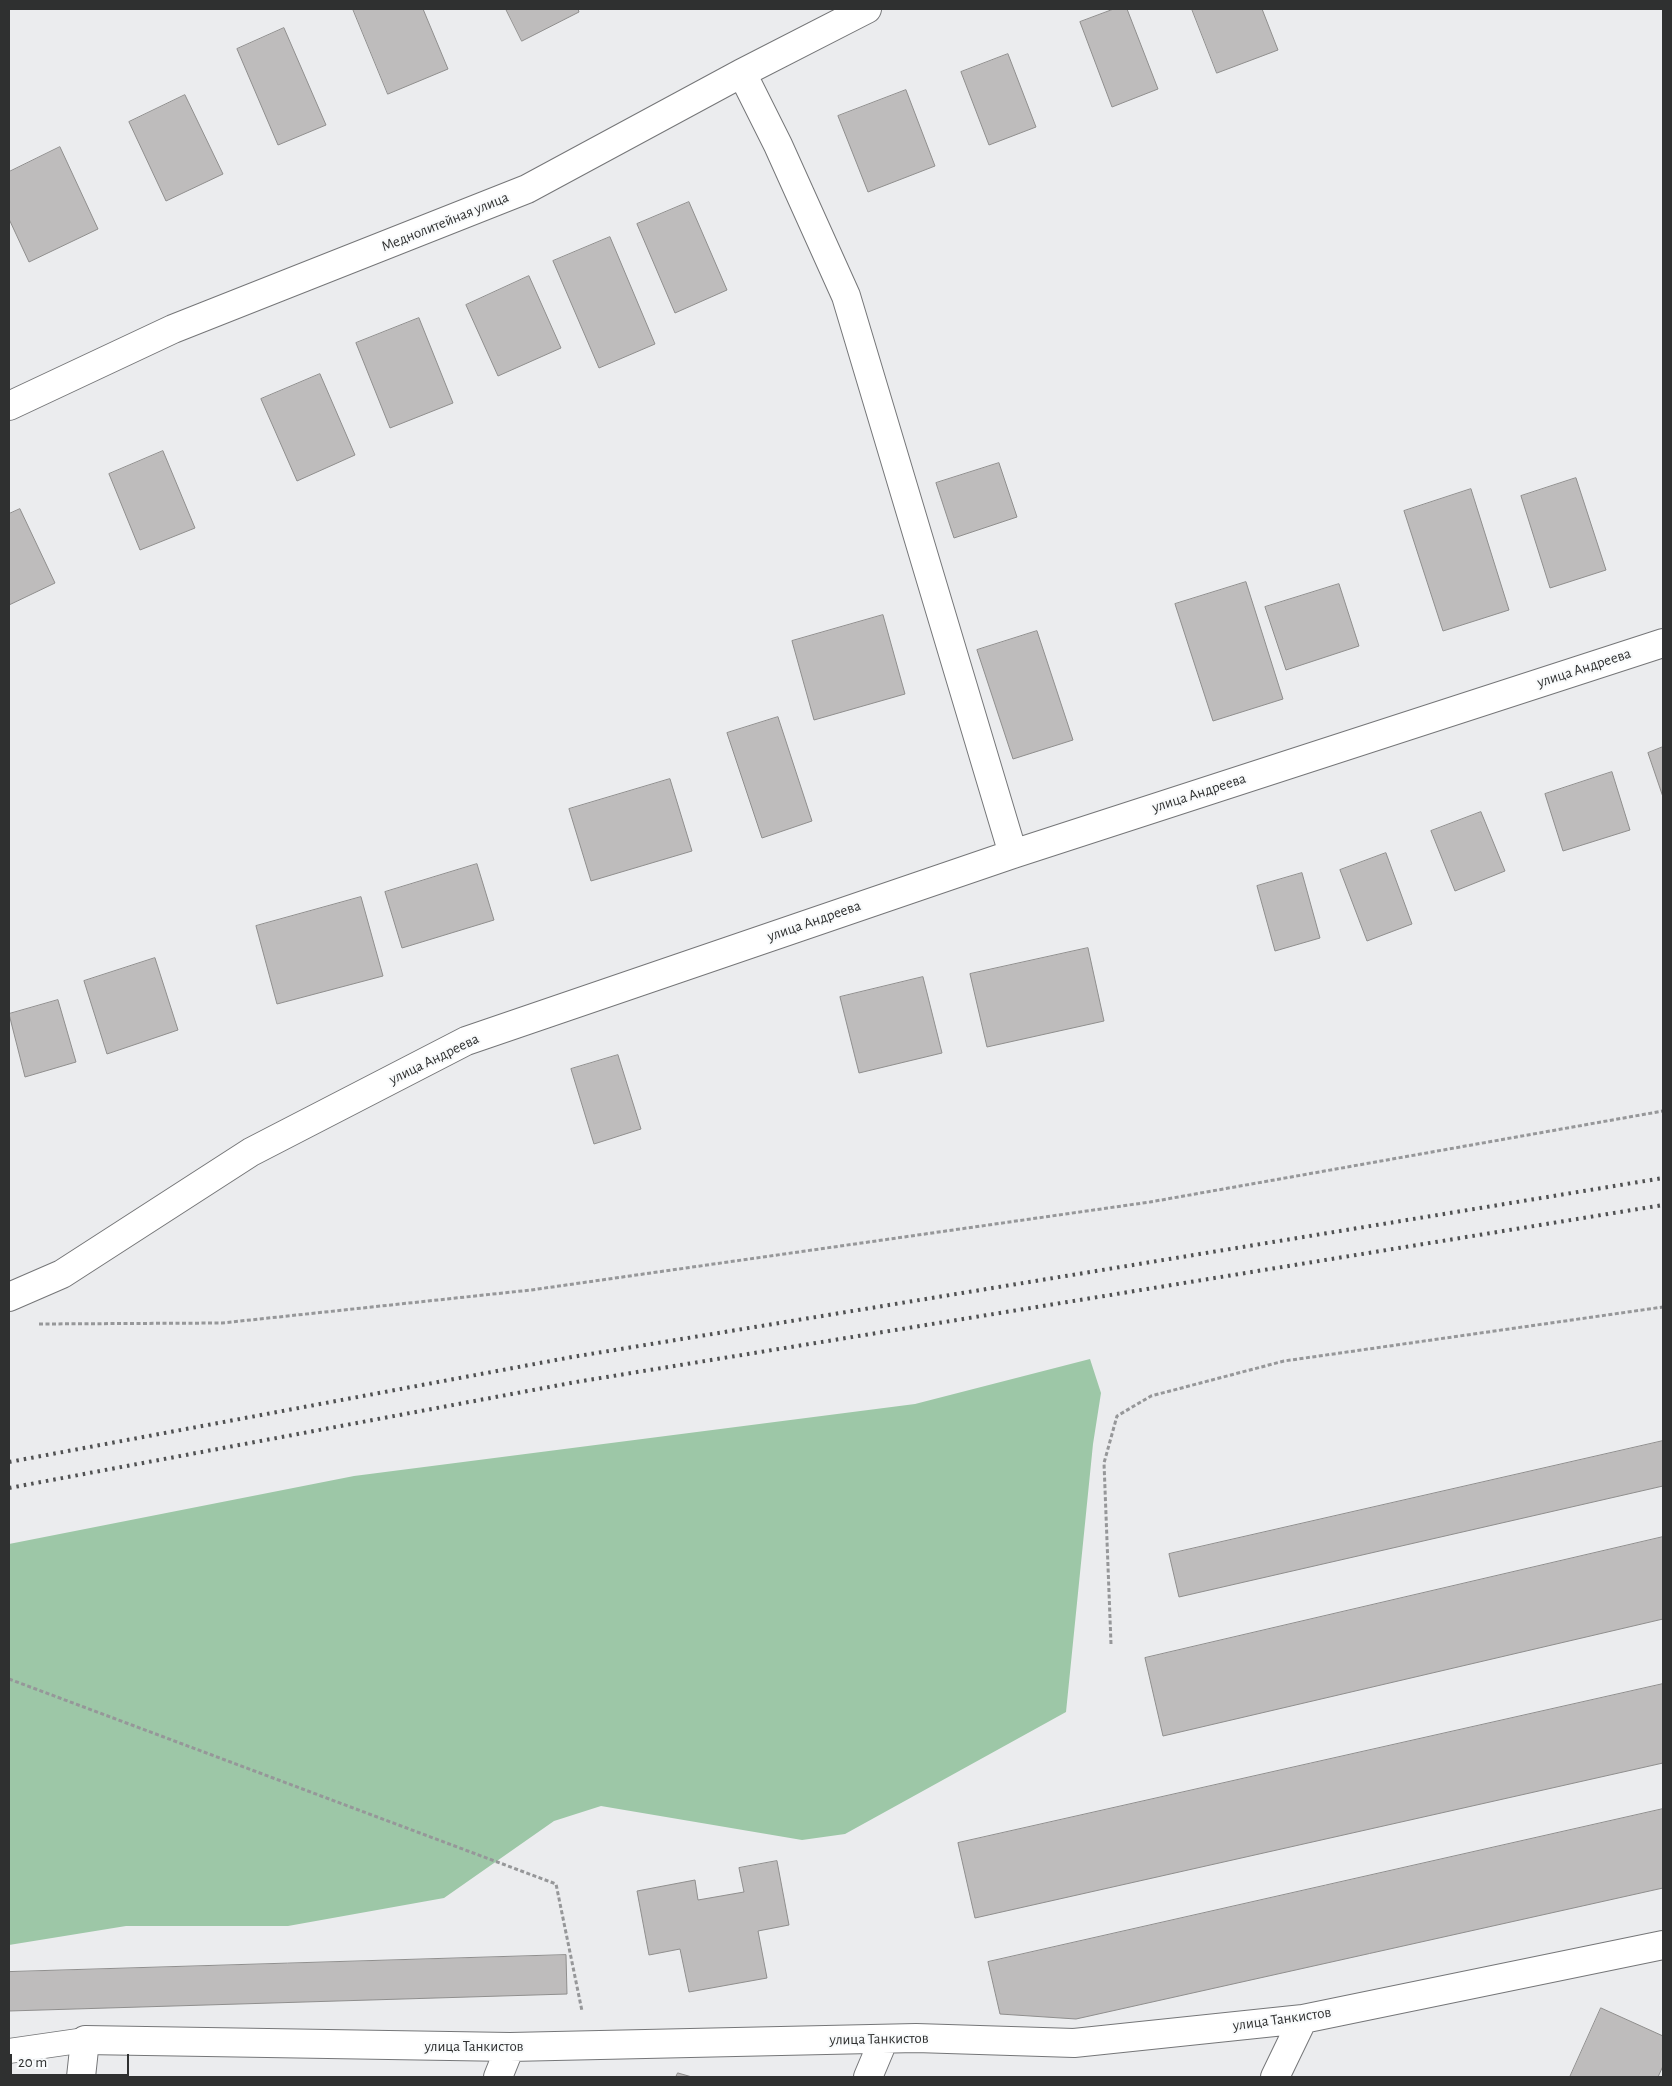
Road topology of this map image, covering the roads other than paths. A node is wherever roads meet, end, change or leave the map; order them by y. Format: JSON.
{"nodes":[{"id":1,"x":867,"y":9,"type":"edge"},
{"id":2,"x":833,"y":17,"type":"edge"},
{"id":3,"x":742,"y":73,"type":"junction"},
{"id":4,"x":9,"y":406,"type":"edge"},
{"id":5,"x":1663,"y":643,"type":"edge"},
{"id":6,"x":1013,"y":854,"type":"junction"},
{"id":7,"x":9,"y":1297,"type":"edge"},
{"id":8,"x":1663,"y":1945,"type":"edge"},
{"id":9,"x":1303,"y":2019,"type":"junction"},
{"id":10,"x":884,"y":2038,"type":"junction"},
{"id":11,"x":85,"y":2040,"type":"junction"},
{"id":12,"x":510,"y":2047,"type":"junction"},
{"id":13,"x":9,"y":2051,"type":"edge"},
{"id":14,"x":81,"y":2077,"type":"edge"},
{"id":15,"x":498,"y":2077,"type":"edge"},
{"id":16,"x":868,"y":2077,"type":"edge"},
{"id":17,"x":1275,"y":2077,"type":"edge"}],
"edges":[{"from":1,"to":2,"type":"street","name":"Меднолитейная улица"},
{"from":2,"to":3,"type":"street","name":"Меднолитейная улица"},
{"from":3,"to":4,"type":"street","name":"Меднолитейная улица"},
{"from":3,"to":6,"type":"street"},
{"from":5,"to":6,"type":"street","name":"улица Андреева"},
{"from":6,"to":7,"type":"street","name":"улица Андреева"},
{"from":8,"to":9,"type":"street","name":"улица Танкистов"},
{"from":9,"to":10,"type":"street","name":"улица Танкистов"},
{"from":9,"to":17,"type":"street"},
{"from":10,"to":12,"type":"street","name":"улица Танкистов"},
{"from":10,"to":16,"type":"street"},
{"from":11,"to":12,"type":"street","name":"улица Танкистов"},
{"from":11,"to":13,"type":"lane"},
{"from":11,"to":14,"type":"street"},
{"from":12,"to":15,"type":"street"}]}
